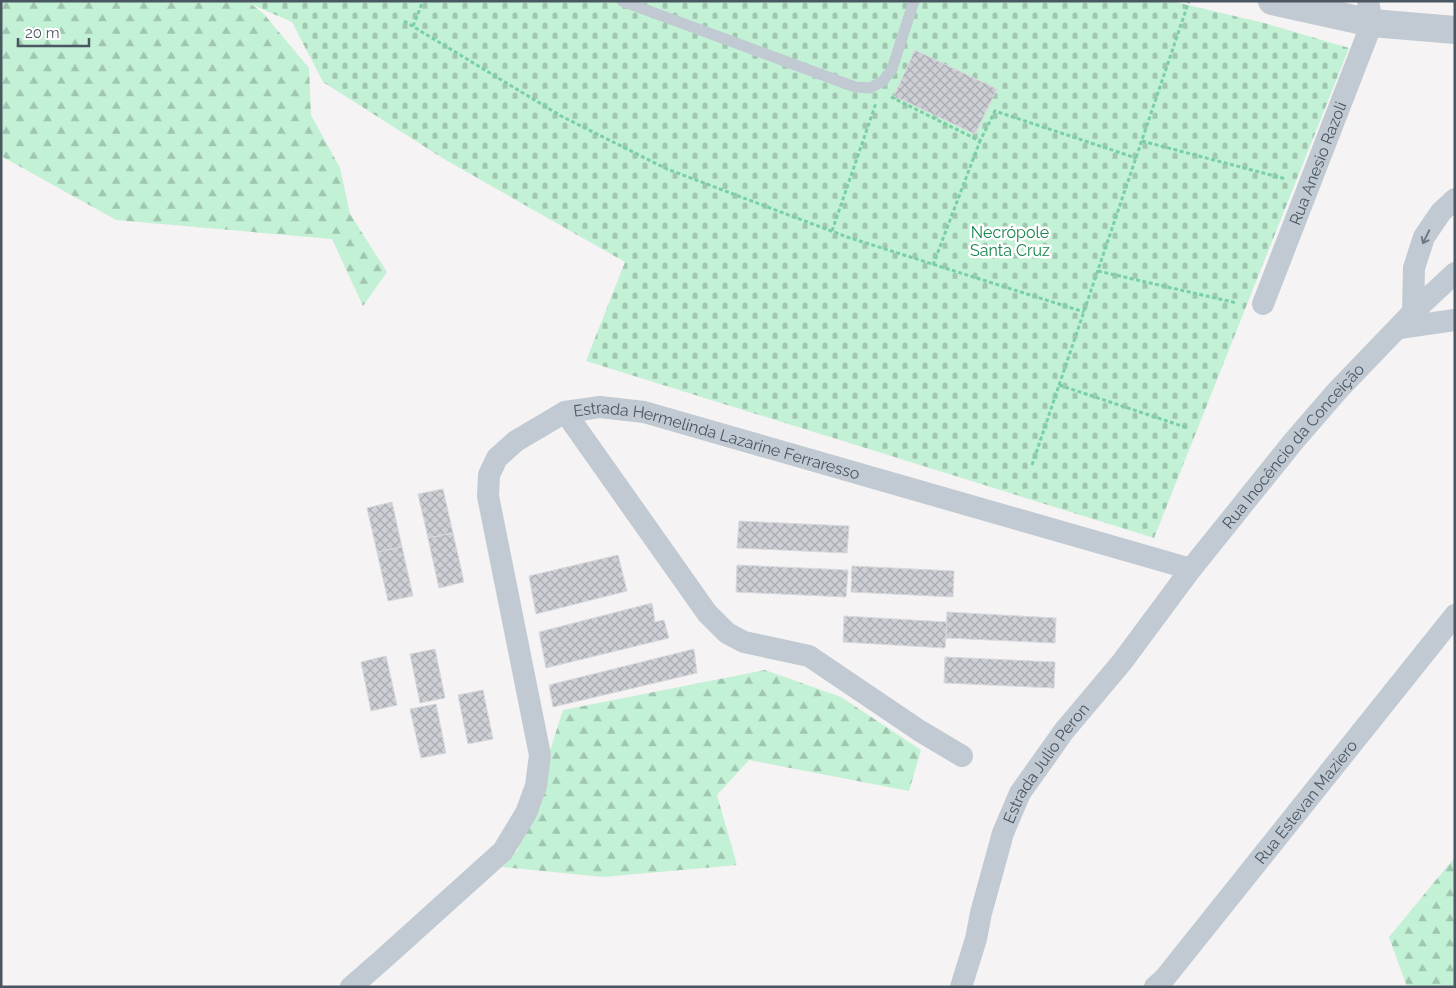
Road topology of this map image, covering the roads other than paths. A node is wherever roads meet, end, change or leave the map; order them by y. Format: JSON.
{"nodes":[{"id":1,"x":622,"y":1,"type":"edge"},
{"id":2,"x":914,"y":1,"type":"edge"},
{"id":3,"x":1272,"y":1,"type":"edge"},
{"id":4,"x":1370,"y":12,"type":"edge"},
{"id":5,"x":1455,"y":30,"type":"edge"},
{"id":6,"x":1455,"y":199,"type":"edge"},
{"id":7,"x":1455,"y":274,"type":"edge"},
{"id":8,"x":1263,"y":304,"type":"dead end"},
{"id":9,"x":1406,"y":320,"type":"junction"},
{"id":10,"x":1455,"y":320,"type":"edge"},
{"id":11,"x":565,"y":412,"type":"junction"},
{"id":12,"x":1191,"y":569,"type":"junction"},
{"id":13,"x":1455,"y":615,"type":"edge"},
{"id":14,"x":962,"y":756,"type":"dead end"},
{"id":15,"x":351,"y":987,"type":"edge"},
{"id":16,"x":961,"y":987,"type":"edge"},
{"id":17,"x":1155,"y":987,"type":"edge"}],
"edges":[{"from":1,"to":2,"type":"lane"},
{"from":3,"to":4,"type":"street"},
{"from":4,"to":5,"type":"street"},
{"from":4,"to":8,"type":"street","name":"Rua Anesio Razoli"},
{"from":6,"to":9,"type":"street","one_way":true},
{"from":7,"to":9,"type":"street","name":"Rua Inocêncio da Conceição"},
{"from":9,"to":10,"type":"street"},
{"from":9,"to":12,"type":"street","name":"Rua Inocêncio da Conceição"},
{"from":11,"to":12,"type":"street","name":"Estrada Hermelinda Lazarine Ferraresso"},
{"from":11,"to":14,"type":"street"},
{"from":11,"to":15,"type":"street","name":"Estrada Hermelinda Lazarine Ferraresso"},
{"from":12,"to":16,"type":"street","name":"Estrada Julio Peron"},
{"from":13,"to":17,"type":"street","name":"Rua Estevan Maziero"}]}
